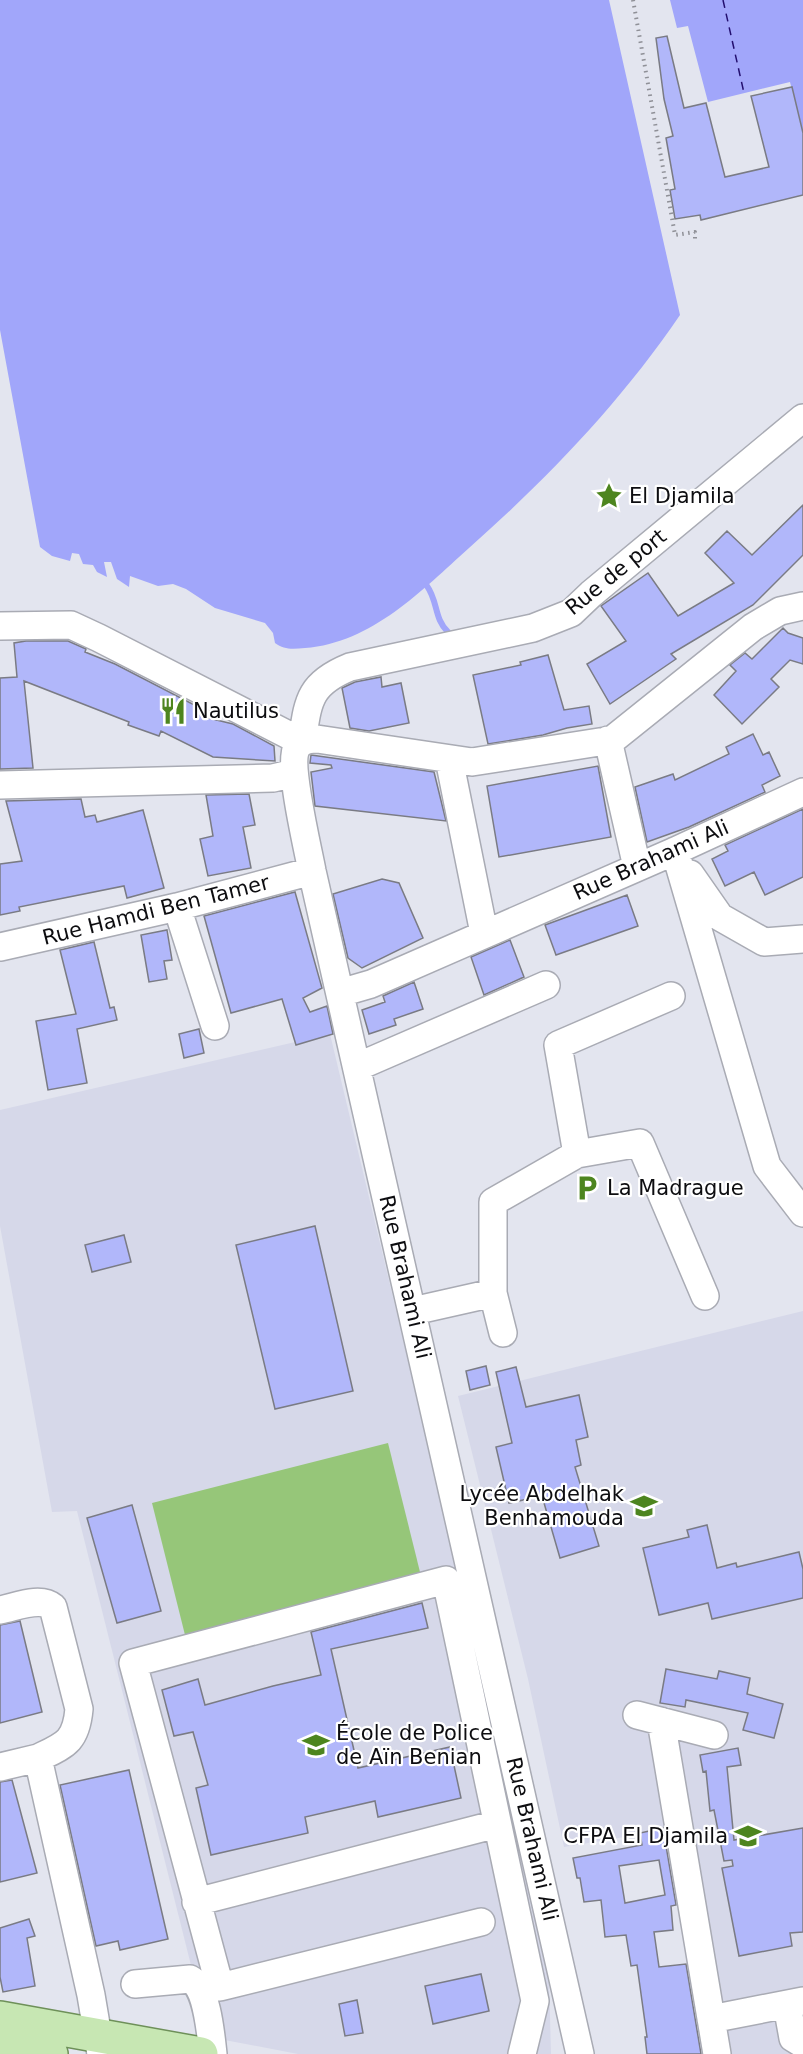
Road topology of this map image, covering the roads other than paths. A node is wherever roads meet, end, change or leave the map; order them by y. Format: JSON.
{"nodes":[{"id":1,"x":803,"y":418,"type":"edge"},
{"id":2,"x":803,"y":606,"type":"edge"},
{"id":3,"x":0,"y":626,"type":"edge"},
{"id":4,"x":608,"y":740,"type":"junction"},
{"id":5,"x":302,"y":742,"type":"junction"},
{"id":6,"x":449,"y":759,"type":"junction"},
{"id":7,"x":294,"y":772,"type":"junction"},
{"id":8,"x":0,"y":785,"type":"edge"},
{"id":9,"x":803,"y":792,"type":"edge"},
{"id":10,"x":675,"y":850,"type":"junction"},
{"id":11,"x":637,"y":867,"type":"junction"},
{"id":12,"x":312,"y":871,"type":"junction"},
{"id":13,"x":177,"y":908,"type":"junction"},
{"id":14,"x":484,"y":933,"type":"junction"},
{"id":15,"x":803,"y":939,"type":"edge"},
{"id":16,"x":0,"y":947,"type":"edge"},
{"id":17,"x":546,"y":985,"type":"dead end"},
{"id":18,"x":340,"y":993,"type":"junction"},
{"id":19,"x":671,"y":996,"type":"dead end"},
{"id":20,"x":215,"y":1026,"type":"dead end"},
{"id":21,"x":357,"y":1067,"type":"junction"},
{"id":22,"x":577,"y":1154,"type":"junction"},
{"id":23,"x":803,"y":1213,"type":"edge"},
{"id":24,"x":493,"y":1293,"type":"junction"},
{"id":25,"x":705,"y":1296,"type":"dead end"},
{"id":26,"x":413,"y":1311,"type":"junction"},
{"id":27,"x":503,"y":1333,"type":"dead end"},
{"id":28,"x":0,"y":1611,"type":"edge"},
{"id":29,"x":714,"y":1735,"type":"dead end"},
{"id":30,"x":38,"y":1758,"type":"junction"},
{"id":31,"x":0,"y":1767,"type":"edge"},
{"id":32,"x":497,"y":1824,"type":"junction"},
{"id":33,"x":196,"y":1902,"type":"junction"},
{"id":34,"x":481,"y":1922,"type":"dead end"},
{"id":35,"x":135,"y":1984,"type":"dead end"},
{"id":36,"x":795,"y":2003,"type":"edge"},
{"id":37,"x":0,"y":2018,"type":"edge"},
{"id":38,"x":711,"y":2019,"type":"junction"},
{"id":39,"x":99,"y":2044,"type":"edge"},
{"id":40,"x":803,"y":2044,"type":"edge"},
{"id":41,"x":201,"y":2054,"type":"edge"},
{"id":42,"x":213,"y":2054,"type":"edge"},
{"id":43,"x":522,"y":2054,"type":"edge"},
{"id":44,"x":580,"y":2054,"type":"edge"},
{"id":45,"x":717,"y":2054,"type":"edge"}],
"edges":[{"from":1,"to":5,"type":"street","name":"Rue de port"},
{"from":2,"to":4,"type":"street"},
{"from":3,"to":5,"type":"street"},
{"from":4,"to":6,"type":"street"},
{"from":4,"to":11,"type":"street"},
{"from":5,"to":6,"type":"street"},
{"from":5,"to":7,"type":"street","name":"Rue de port"},
{"from":6,"to":14,"type":"street"},
{"from":7,"to":8,"type":"street"},
{"from":7,"to":12,"type":"street"},
{"from":9,"to":10,"type":"street","name":"Rue Brahami Ali"},
{"from":10,"to":11,"type":"street","name":"Rue Brahami Ali"},
{"from":10,"to":15,"type":"street"},
{"from":10,"to":23,"type":"street"},
{"from":11,"to":14,"type":"street","name":"Rue Brahami Ali"},
{"from":12,"to":13,"type":"street","name":"Rue Hamdi Ben Tamer"},
{"from":12,"to":18,"type":"street"},
{"from":13,"to":16,"type":"street","name":"Rue Hamdi Ben Tamer"},
{"from":13,"to":20,"type":"street"},
{"from":14,"to":18,"type":"street","name":"Rue Brahami Ali"},
{"from":17,"to":21,"type":"street"},
{"from":18,"to":21,"type":"street","name":"Rue Brahami Ali"},
{"from":19,"to":22,"type":"street"},
{"from":21,"to":26,"type":"street","name":"Rue Brahami Ali"},
{"from":22,"to":24,"type":"street"},
{"from":22,"to":25,"type":"street"},
{"from":24,"to":26,"type":"street"},
{"from":24,"to":27,"type":"street"},
{"from":26,"to":44,"type":"street","name":"Rue Brahami Ali"},
{"from":28,"to":30,"type":"street"},
{"from":29,"to":38,"type":"street"},
{"from":30,"to":31,"type":"street"},
{"from":30,"to":39,"type":"street"},
{"from":32,"to":33,"type":"street"},
{"from":32,"to":33,"type":"street"},
{"from":32,"to":43,"type":"street"},
{"from":33,"to":34,"type":"street"},
{"from":35,"to":42,"type":"street"},
{"from":36,"to":38,"type":"street"},
{"from":36,"to":40,"type":"street"},
{"from":37,"to":39,"type":"main road"},
{"from":38,"to":45,"type":"street"},
{"from":39,"to":41,"type":"main road"}]}
